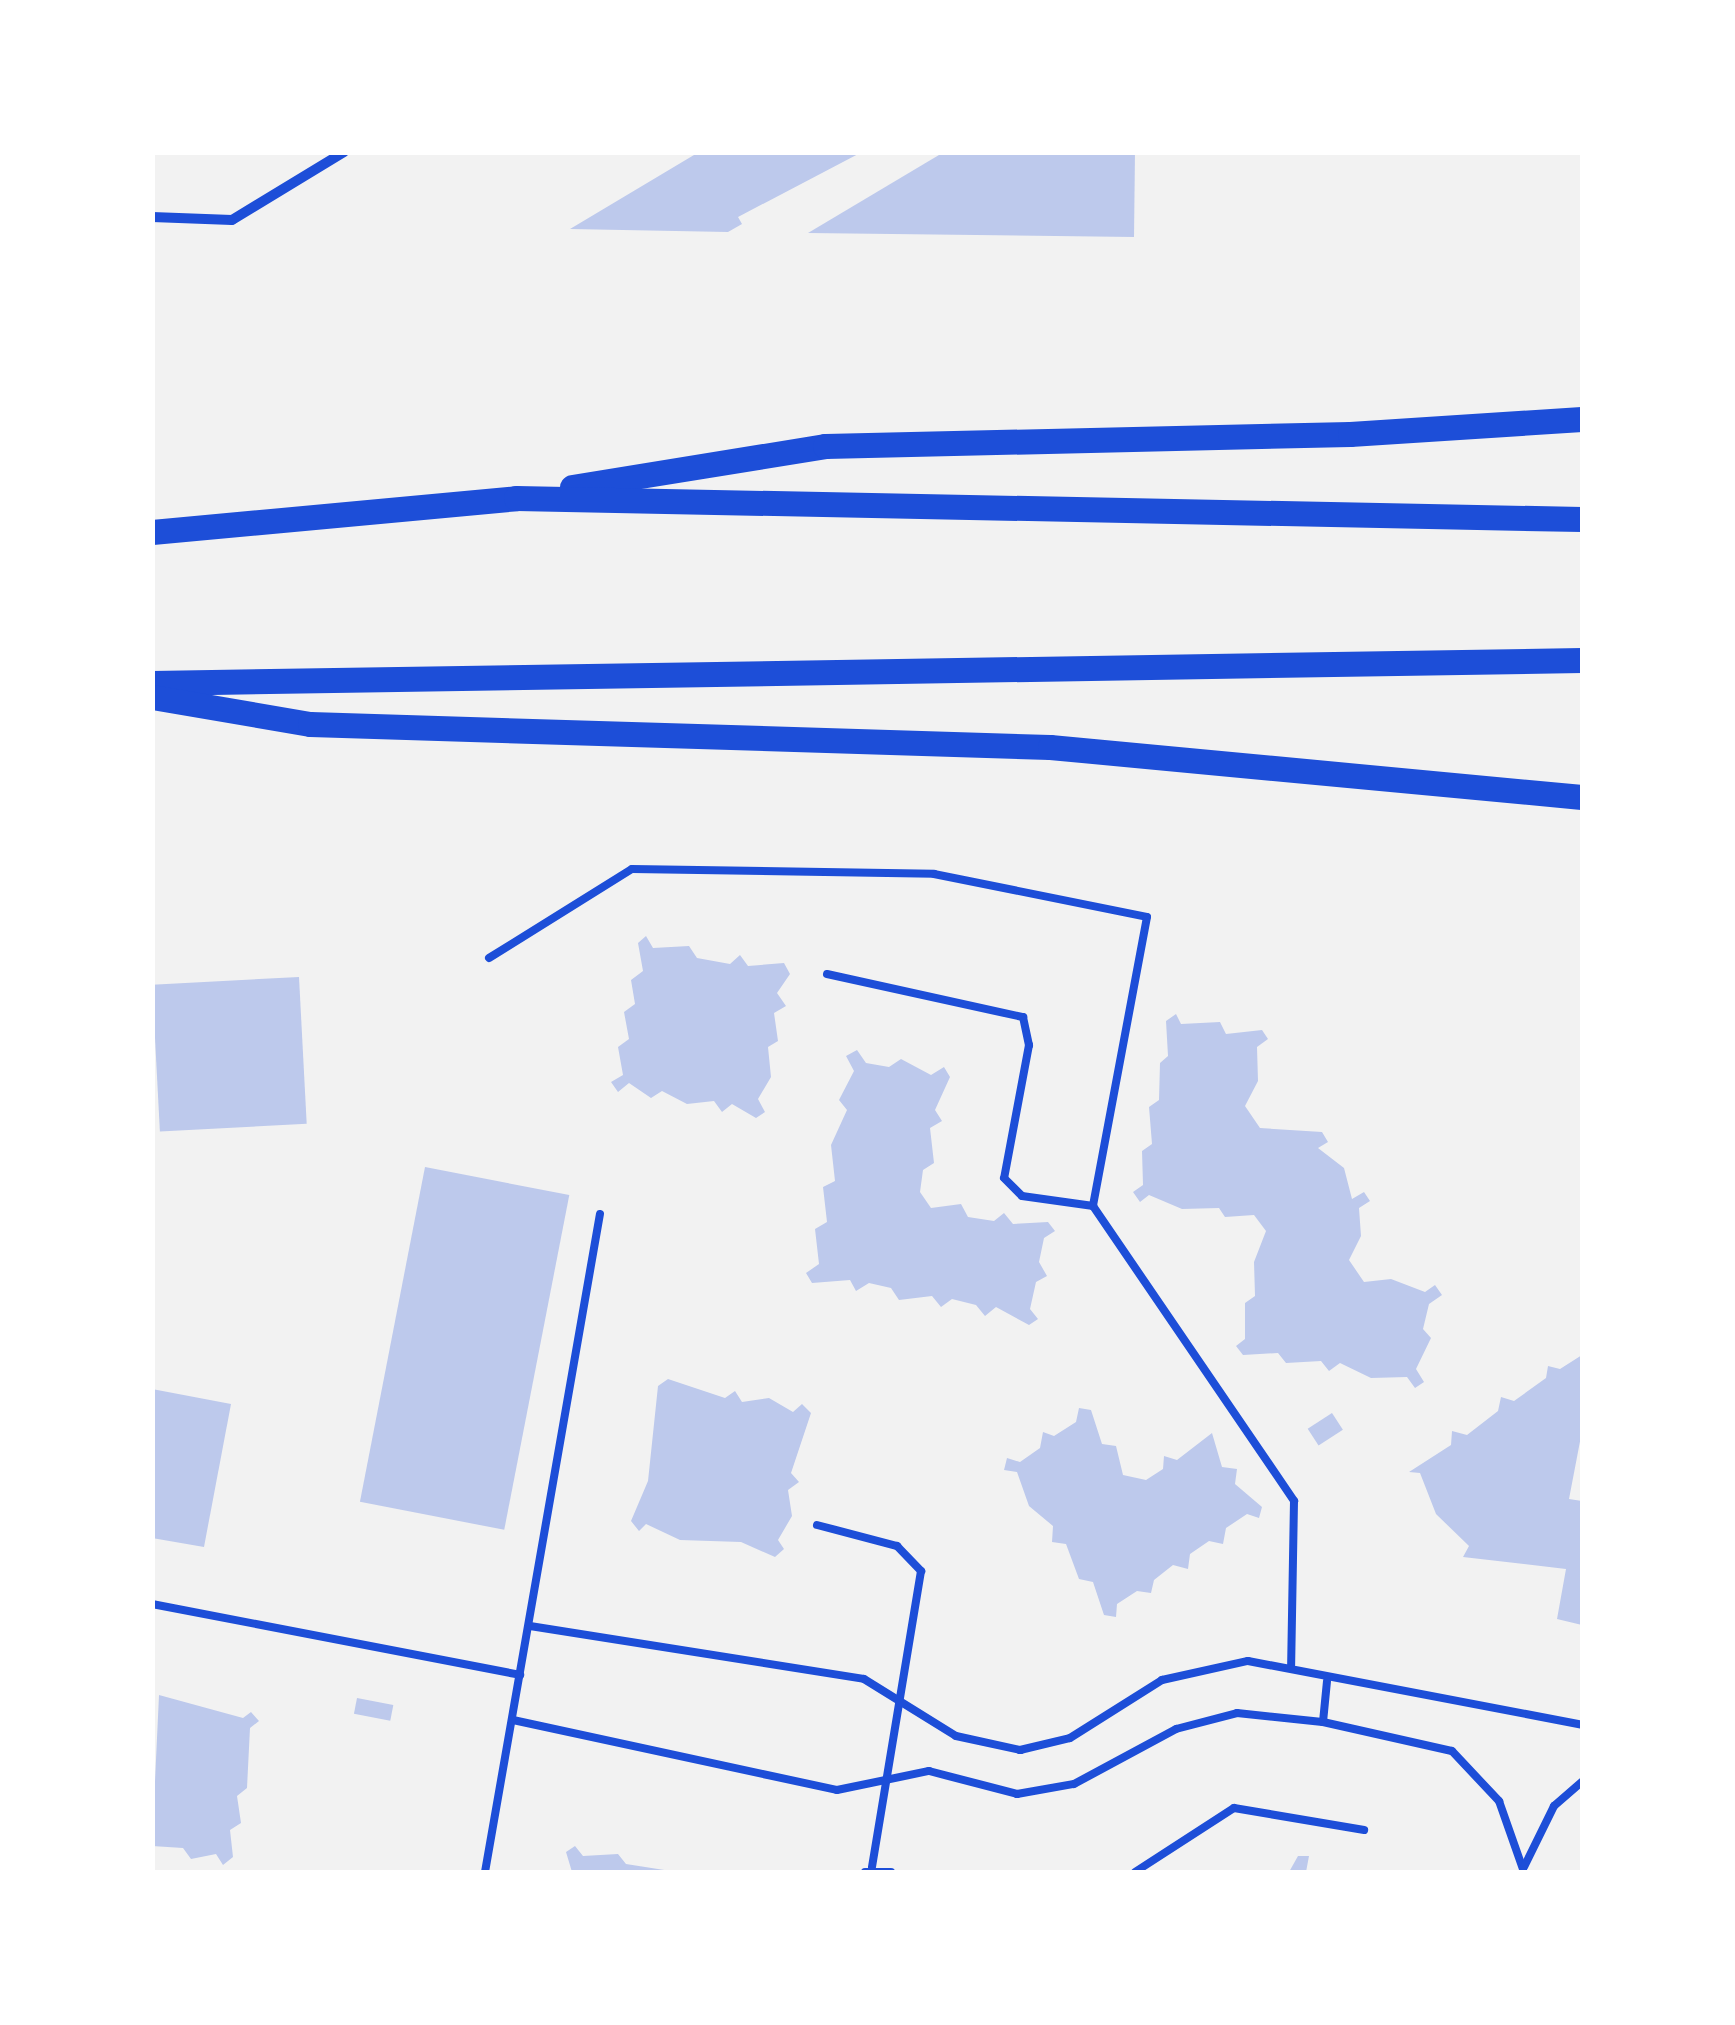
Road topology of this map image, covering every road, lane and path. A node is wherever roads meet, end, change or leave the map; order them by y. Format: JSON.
{"nodes":[{"id":1,"x":344,"y":152,"type":"edge"},
{"id":2,"x":152,"y":217,"type":"edge"},
{"id":3,"x":1582,"y":419,"type":"edge"},
{"id":4,"x":516,"y":498,"type":"junction"},
{"id":5,"x":1582,"y":519,"type":"edge"},
{"id":6,"x":152,"y":532,"type":"edge"},
{"id":7,"x":1582,"y":660,"type":"edge"},
{"id":8,"x":152,"y":683,"type":"edge"},
{"id":9,"x":152,"y":697,"type":"edge"},
{"id":10,"x":1582,"y":797,"type":"edge"},
{"id":11,"x":490,"y":958,"type":"dead end"},
{"id":12,"x":826,"y":974,"type":"dead end"},
{"id":13,"x":1093,"y":1206,"type":"junction"},
{"id":14,"x":600,"y":1214,"type":"dead end"},
{"id":15,"x":817,"y":1524,"type":"dead end"},
{"id":16,"x":152,"y":1604,"type":"edge"},
{"id":17,"x":530,"y":1626,"type":"junction"},
{"id":18,"x":1291,"y":1665,"type":"junction"},
{"id":19,"x":520,"y":1675,"type":"junction"},
{"id":20,"x":1327,"y":1681,"type":"junction"},
{"id":21,"x":902,"y":1706,"type":"junction"},
{"id":22,"x":514,"y":1720,"type":"junction"},
{"id":23,"x":1323,"y":1722,"type":"junction"},
{"id":24,"x":1582,"y":1726,"type":"edge"},
{"id":25,"x":884,"y":1780,"type":"junction"},
{"id":26,"x":1582,"y":1782,"type":"edge"},
{"id":27,"x":1364,"y":1830,"type":"dead end"},
{"id":28,"x":868,"y":1870,"type":"edge"},
{"id":29,"x":1523,"y":1871,"type":"edge"},
{"id":30,"x":485,"y":1872,"type":"edge"},
{"id":31,"x":891,"y":1872,"type":"edge"},
{"id":32,"x":1135,"y":1872,"type":"edge"}],
"edges":[{"from":1,"to":2,"type":"street"},
{"from":3,"to":4,"type":"main road"},
{"from":4,"to":5,"type":"main road"},
{"from":4,"to":6,"type":"main road"},
{"from":7,"to":8,"type":"main road"},
{"from":9,"to":10,"type":"main road"},
{"from":11,"to":13,"type":"lane"},
{"from":12,"to":13,"type":"lane"},
{"from":13,"to":18,"type":"lane"},
{"from":14,"to":17,"type":"lane"},
{"from":15,"to":21,"type":"lane"},
{"from":16,"to":19,"type":"lane"},
{"from":17,"to":19,"type":"lane"},
{"from":17,"to":21,"type":"lane"},
{"from":18,"to":20,"type":"lane"},
{"from":18,"to":21,"type":"lane"},
{"from":19,"to":22,"type":"lane"},
{"from":20,"to":23,"type":"lane"},
{"from":20,"to":24,"type":"lane"},
{"from":21,"to":25,"type":"lane"},
{"from":22,"to":25,"type":"lane"},
{"from":22,"to":30,"type":"lane"},
{"from":23,"to":25,"type":"lane"},
{"from":23,"to":29,"type":"lane"},
{"from":25,"to":28,"type":"lane"},
{"from":26,"to":29,"type":"lane"},
{"from":27,"to":32,"type":"lane"},
{"from":28,"to":31,"type":"lane"}]}
